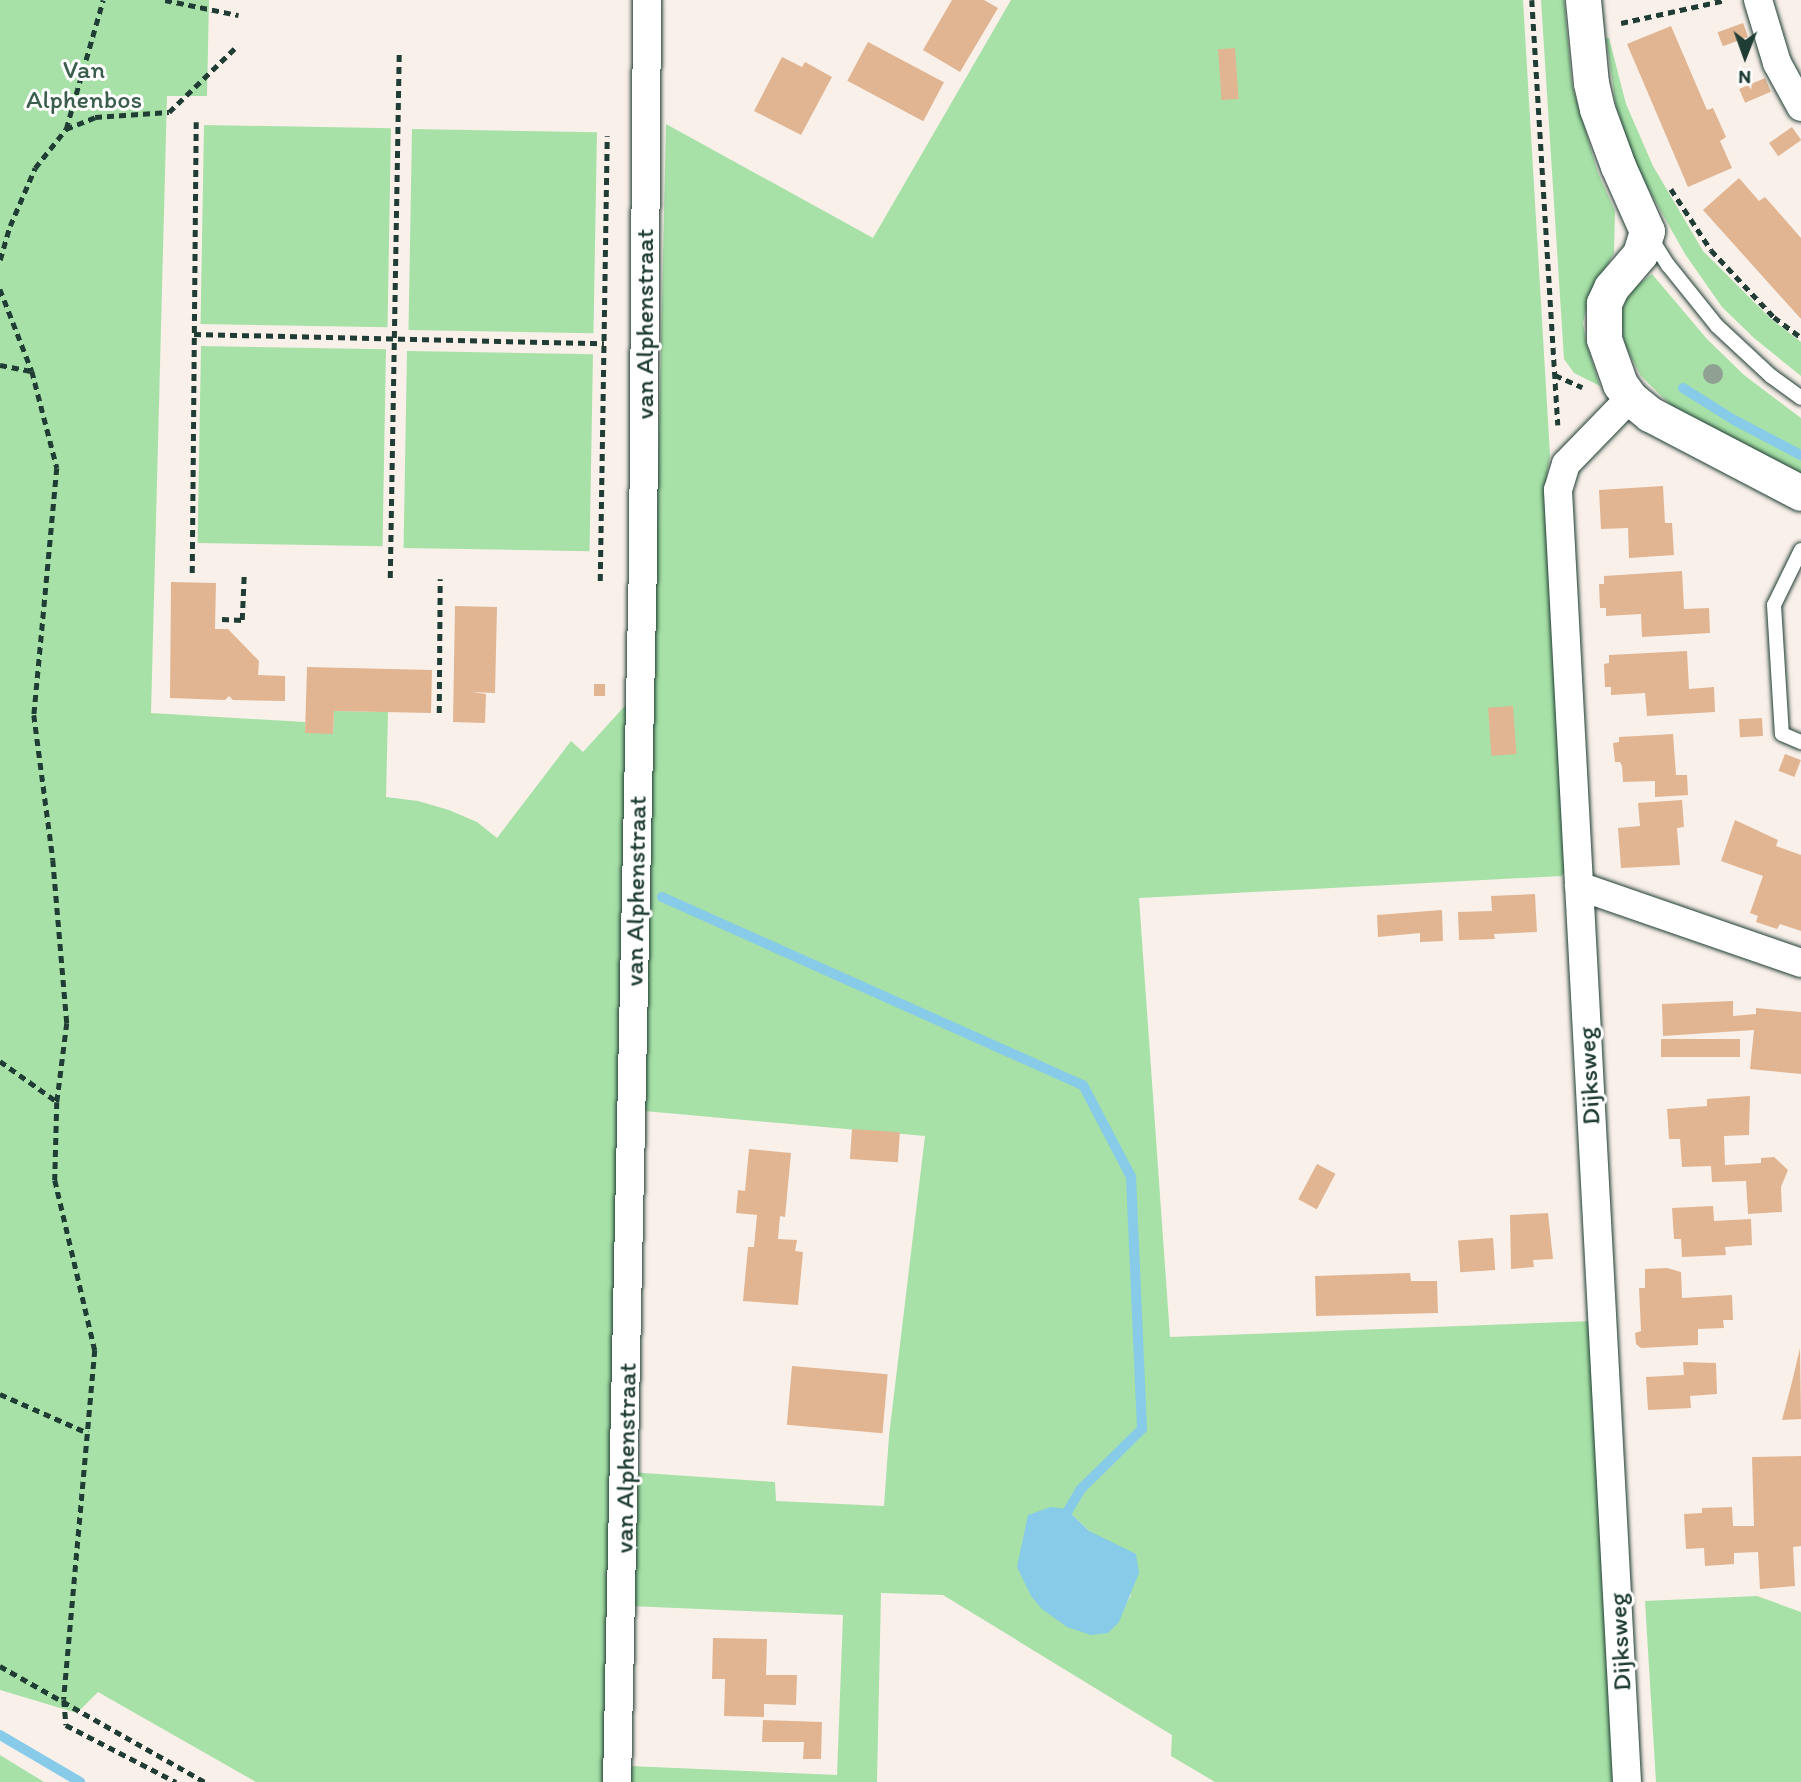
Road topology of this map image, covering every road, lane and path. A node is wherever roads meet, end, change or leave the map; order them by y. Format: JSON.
{"nodes":[{"id":1,"x":103,"y":0,"type":"edge"},
{"id":2,"x":165,"y":0,"type":"edge"},
{"id":3,"x":647,"y":0,"type":"edge"},
{"id":4,"x":1532,"y":0,"type":"edge"},
{"id":5,"x":1583,"y":0,"type":"edge"},
{"id":6,"x":1726,"y":0,"type":"edge"},
{"id":7,"x":1758,"y":0,"type":"edge"},
{"id":8,"x":238,"y":15,"type":"dead end"},
{"id":9,"x":1611,"y":25,"type":"dead end"},
{"id":10,"x":235,"y":48,"type":"dead end"},
{"id":11,"x":399,"y":51,"type":"dead end"},
{"id":12,"x":1801,"y":107,"type":"edge"},
{"id":13,"x":196,"y":122,"type":"dead end"},
{"id":14,"x":66,"y":129,"type":"junction"},
{"id":15,"x":607,"y":136,"type":"dead end"},
{"id":16,"x":1668,"y":185,"type":"dead end"},
{"id":17,"x":1647,"y":231,"type":"junction"},
{"id":18,"x":0,"y":260,"type":"edge"},
{"id":19,"x":0,"y":289,"type":"edge"},
{"id":20,"x":194,"y":334,"type":"junction"},
{"id":21,"x":1801,"y":337,"type":"edge"},
{"id":22,"x":395,"y":338,"type":"junction"},
{"id":23,"x":604,"y":343,"type":"junction"},
{"id":24,"x":0,"y":365,"type":"edge"},
{"id":25,"x":32,"y":371,"type":"junction"},
{"id":26,"x":1630,"y":398,"type":"junction"},
{"id":27,"x":1801,"y":398,"type":"edge"},
{"id":28,"x":1561,"y":475,"type":"junction"},
{"id":29,"x":1801,"y":492,"type":"edge"},
{"id":30,"x":1801,"y":550,"type":"edge"},
{"id":31,"x":191,"y":573,"type":"dead end"},
{"id":32,"x":244,"y":574,"type":"dead end"},
{"id":33,"x":390,"y":578,"type":"dead end"},
{"id":34,"x":440,"y":579,"type":"dead end"},
{"id":35,"x":600,"y":581,"type":"dead end"},
{"id":36,"x":222,"y":619,"type":"dead end"},
{"id":37,"x":439,"y":713,"type":"dead end"},
{"id":38,"x":1801,"y":742,"type":"edge"},
{"id":39,"x":1579,"y":886,"type":"junction"},
{"id":40,"x":1801,"y":963,"type":"edge"},
{"id":41,"x":0,"y":1061,"type":"edge"},
{"id":42,"x":57,"y":1101,"type":"junction"},
{"id":43,"x":0,"y":1394,"type":"edge"},
{"id":44,"x":88,"y":1433,"type":"junction"},
{"id":45,"x":0,"y":1666,"type":"edge"},
{"id":46,"x":64,"y":1700,"type":"junction"},
{"id":47,"x":176,"y":1782,"type":"edge"},
{"id":48,"x":205,"y":1782,"type":"edge"},
{"id":49,"x":617,"y":1782,"type":"edge"},
{"id":50,"x":1627,"y":1782,"type":"edge"}],
"edges":[{"from":1,"to":14,"type":"path"},
{"from":2,"to":8,"type":"path"},
{"from":3,"to":49,"type":"street","name":"van Alphenstraat"},
{"from":4,"to":28,"type":"path"},
{"from":5,"to":17,"type":"street"},
{"from":6,"to":9,"type":"path"},
{"from":7,"to":12,"type":"street"},
{"from":10,"to":14,"type":"path"},
{"from":11,"to":22,"type":"path"},
{"from":13,"to":20,"type":"path"},
{"from":14,"to":18,"type":"path"},
{"from":15,"to":23,"type":"path"},
{"from":16,"to":21,"type":"path"},
{"from":17,"to":26,"type":"street"},
{"from":17,"to":27,"type":"lane"},
{"from":19,"to":25,"type":"path"},
{"from":20,"to":22,"type":"path"},
{"from":20,"to":31,"type":"path"},
{"from":22,"to":23,"type":"path"},
{"from":22,"to":33,"type":"path"},
{"from":23,"to":35,"type":"path"},
{"from":24,"to":25,"type":"path"},
{"from":25,"to":42,"type":"path"},
{"from":26,"to":28,"type":"street"},
{"from":26,"to":29,"type":"street"},
{"from":28,"to":39,"type":"street","name":"Dijksweg"},
{"from":30,"to":38,"type":"lane"},
{"from":32,"to":36,"type":"path"},
{"from":34,"to":37,"type":"path"},
{"from":39,"to":40,"type":"street"},
{"from":39,"to":50,"type":"street","name":"Dijksweg"},
{"from":41,"to":42,"type":"path"},
{"from":42,"to":44,"type":"path"},
{"from":43,"to":44,"type":"path"},
{"from":44,"to":46,"type":"path"},
{"from":45,"to":46,"type":"path"},
{"from":46,"to":47,"type":"path"},
{"from":46,"to":48,"type":"path"}]}
